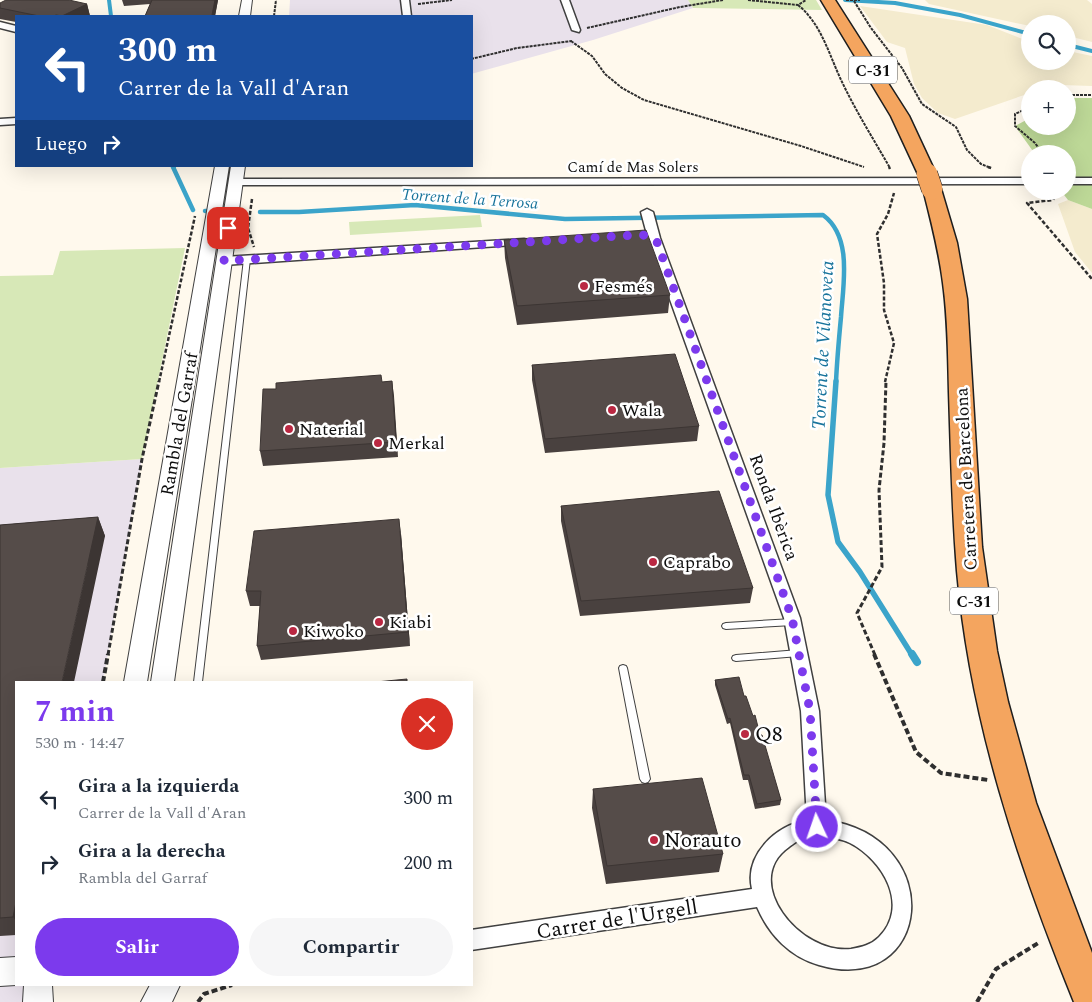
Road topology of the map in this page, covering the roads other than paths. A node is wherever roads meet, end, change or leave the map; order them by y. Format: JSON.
{"nodes":[{"id":1,"x":248,"y":0,"type":"edge"},
{"id":2,"x":565,"y":0,"type":"edge"},
{"id":3,"x":834,"y":1,"type":"edge"},
{"id":4,"x":245,"y":15,"type":"edge"},
{"id":5,"x":0,"y":25,"type":"edge"},
{"id":6,"x":15,"y":29,"type":"edge"},
{"id":7,"x":576,"y":30,"type":"road end"},
{"id":8,"x":15,"y":121,"type":"edge"},
{"id":9,"x":0,"y":122,"type":"edge"},
{"id":10,"x":222,"y":167,"type":"edge"},
{"id":11,"x":238,"y":167,"type":"edge"},
{"id":12,"x":1021,"y":181,"type":"edge"},
{"id":13,"x":1076,"y":181,"type":"edge"},
{"id":14,"x":1092,"y":181,"type":"edge"},
{"id":15,"x":235,"y":182,"type":"junction"},
{"id":16,"x":223,"y":211,"type":"junction"},
{"id":17,"x":647,"y":212,"type":"dead end"},
{"id":18,"x":637,"y":235,"type":"edge"},
{"id":19,"x":654,"y":238,"type":"junction"},
{"id":20,"x":532,"y":241,"type":"edge"},
{"id":21,"x":247,"y":260,"type":"junction"},
{"id":22,"x":224,"y":261,"type":"junction"},
{"id":23,"x":794,"y":622,"type":"junction"},
{"id":24,"x":726,"y":626,"type":"dead end"},
{"id":25,"x":800,"y":653,"type":"junction"},
{"id":26,"x":736,"y":658,"type":"dead end"},
{"id":27,"x":623,"y":668,"type":"dead end"},
{"id":28,"x":135,"y":681,"type":"edge"},
{"id":29,"x":162,"y":681,"type":"edge"},
{"id":30,"x":198,"y":681,"type":"edge"},
{"id":31,"x":645,"y":779,"type":"dead end"},
{"id":32,"x":817,"y":827,"type":"junction"},
{"id":33,"x":762,"y":897,"type":"junction"},
{"id":34,"x":473,"y":940,"type":"edge"},
{"id":35,"x":15,"y":971,"type":"edge"},
{"id":36,"x":0,"y":972,"type":"edge"},
{"id":37,"x":38,"y":986,"type":"edge"},
{"id":38,"x":165,"y":986,"type":"edge"},
{"id":39,"x":1092,"y":999,"type":"edge"},
{"id":40,"x":38,"y":1002,"type":"edge"},
{"id":41,"x":156,"y":1002,"type":"edge"}],
"edges":[{"from":1,"to":4,"type":"street"},
{"from":2,"to":7,"type":"street"},
{"from":3,"to":39,"type":"highway","name":"Carretera de Barcelona","number":"C-31"},
{"from":5,"to":6,"type":"street"},
{"from":8,"to":9,"type":"street"},
{"from":10,"to":16,"type":"street","name":"Rambla del Garraf"},
{"from":11,"to":15,"type":"street","name":"Rambla del Garraf"},
{"from":12,"to":15,"type":"street","name":"Camí de Mas Solers"},
{"from":13,"to":14,"type":"street"},
{"from":15,"to":16,"type":"street","name":"Rambla del Garraf"},
{"from":16,"to":22,"type":"street","name":"Rambla del Garraf"},
{"from":16,"to":28,"type":"street","name":"Rambla del Garraf"},
{"from":17,"to":19,"type":"street","name":"Ronda Ibèrica"},
{"from":18,"to":19,"type":"street"},
{"from":19,"to":23,"type":"street","name":"Ronda Ibèrica"},
{"from":20,"to":21,"type":"street"},
{"from":21,"to":22,"type":"street"},
{"from":21,"to":30,"type":"lane"},
{"from":22,"to":29,"type":"street","name":"Rambla del Garraf"},
{"from":23,"to":24,"type":"lane"},
{"from":23,"to":25,"type":"street","name":"Ronda Ibèrica"},
{"from":25,"to":26,"type":"lane"},
{"from":25,"to":32,"type":"street","name":"Ronda Ibèrica"},
{"from":27,"to":31,"type":"lane"},
{"from":32,"to":33,"type":"street"},
{"from":32,"to":33,"type":"street"},
{"from":33,"to":34,"type":"street","name":"Carrer de l'Urgell"},
{"from":35,"to":36,"type":"street"},
{"from":37,"to":40,"type":"street"},
{"from":38,"to":41,"type":"street"}]}
